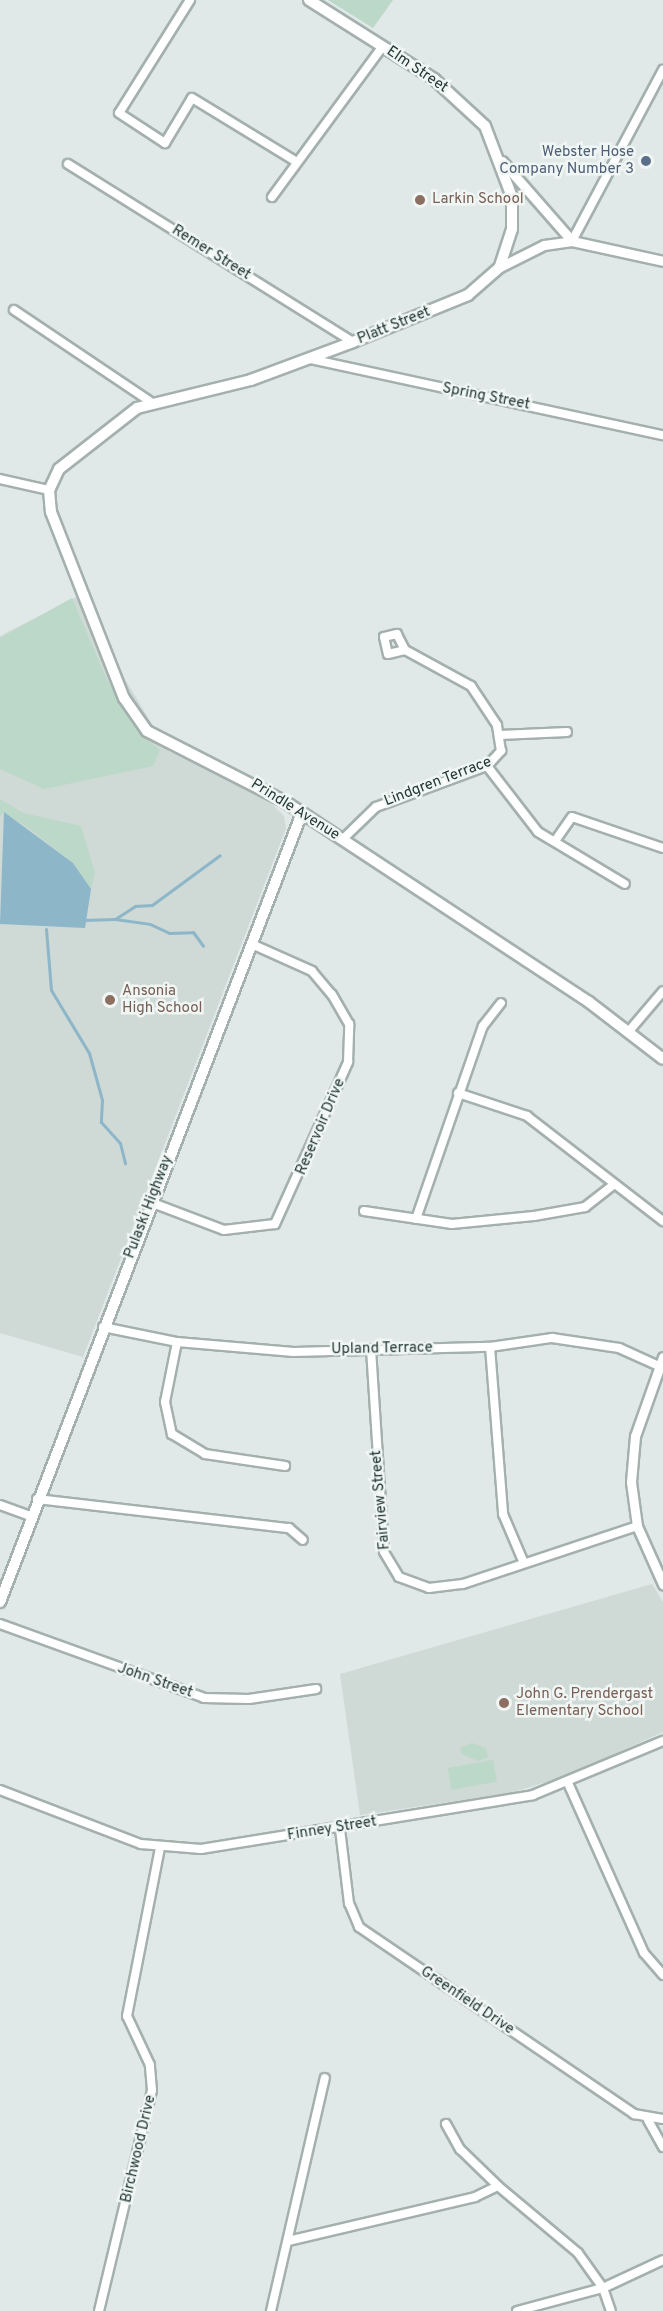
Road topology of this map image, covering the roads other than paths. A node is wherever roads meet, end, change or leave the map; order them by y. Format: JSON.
{"nodes":[{"id":1,"x":190,"y":0,"type":"edge"},
{"id":2,"x":309,"y":0,"type":"edge"},
{"id":3,"x":382,"y":46,"type":"junction"},
{"id":4,"x":662,"y":73,"type":"edge"},
{"id":5,"x":297,"y":162,"type":"junction"},
{"id":6,"x":502,"y":162,"type":"junction"},
{"id":7,"x":68,"y":164,"type":"dead end"},
{"id":8,"x":272,"y":196,"type":"dead end"},
{"id":9,"x":572,"y":241,"type":"junction"},
{"id":10,"x":663,"y":261,"type":"edge"},
{"id":11,"x":500,"y":267,"type":"junction"},
{"id":12,"x":14,"y":310,"type":"dead end"},
{"id":13,"x":353,"y":342,"type":"junction"},
{"id":14,"x":309,"y":358,"type":"junction"},
{"id":15,"x":151,"y":402,"type":"junction"},
{"id":16,"x":663,"y":435,"type":"edge"},
{"id":17,"x":0,"y":480,"type":"edge"},
{"id":18,"x":49,"y":490,"type":"junction"},
{"id":19,"x":405,"y":650,"type":"dead end"},
{"id":20,"x":567,"y":732,"type":"dead end"},
{"id":21,"x":500,"y":735,"type":"junction"},
{"id":22,"x":487,"y":766,"type":"junction"},
{"id":23,"x":302,"y":813,"type":"junction"},
{"id":24,"x":343,"y":839,"type":"junction"},
{"id":25,"x":555,"y":841,"type":"junction"},
{"id":26,"x":663,"y":848,"type":"edge"},
{"id":27,"x":625,"y":884,"type":"dead end"},
{"id":28,"x":254,"y":945,"type":"junction"},
{"id":29,"x":663,"y":991,"type":"edge"},
{"id":30,"x":501,"y":1003,"type":"dead end"},
{"id":31,"x":629,"y":1031,"type":"junction"},
{"id":32,"x":663,"y":1059,"type":"edge"},
{"id":33,"x":458,"y":1093,"type":"junction"},
{"id":34,"x":612,"y":1186,"type":"junction"},
{"id":35,"x":150,"y":1202,"type":"junction"},
{"id":36,"x":364,"y":1211,"type":"dead end"},
{"id":37,"x":417,"y":1219,"type":"junction"},
{"id":38,"x":663,"y":1221,"type":"edge"},
{"id":39,"x":103,"y":1327,"type":"junction"},
{"id":40,"x":177,"y":1342,"type":"junction"},
{"id":41,"x":490,"y":1347,"type":"junction"},
{"id":42,"x":371,"y":1349,"type":"junction"},
{"id":43,"x":661,"y":1362,"type":"edge"},
{"id":44,"x":285,"y":1466,"type":"dead end"},
{"id":45,"x":37,"y":1499,"type":"junction"},
{"id":46,"x":0,"y":1505,"type":"edge"},
{"id":47,"x":31,"y":1516,"type":"junction"},
{"id":48,"x":637,"y":1526,"type":"junction"},
{"id":49,"x":303,"y":1540,"type":"dead end"},
{"id":50,"x":523,"y":1561,"type":"junction"},
{"id":51,"x":663,"y":1584,"type":"edge"},
{"id":52,"x":0,"y":1602,"type":"edge"},
{"id":53,"x":0,"y":1624,"type":"edge"},
{"id":54,"x":316,"y":1689,"type":"dead end"},
{"id":55,"x":663,"y":1741,"type":"edge"},
{"id":56,"x":567,"y":1783,"type":"junction"},
{"id":57,"x":0,"y":1790,"type":"edge"},
{"id":58,"x":340,"y":1829,"type":"junction"},
{"id":59,"x":160,"y":1848,"type":"junction"},
{"id":60,"x":663,"y":1975,"type":"edge"},
{"id":61,"x":325,"y":2078,"type":"dead end"},
{"id":62,"x":663,"y":2119,"type":"edge"},
{"id":63,"x":648,"y":2120,"type":"junction"},
{"id":64,"x":446,"y":2124,"type":"dead end"},
{"id":65,"x":663,"y":2146,"type":"edge"},
{"id":66,"x":498,"y":2186,"type":"junction"},
{"id":67,"x":288,"y":2241,"type":"junction"},
{"id":68,"x":663,"y":2260,"type":"edge"},
{"id":69,"x":603,"y":2288,"type":"junction"},
{"id":70,"x":99,"y":2311,"type":"edge"},
{"id":71,"x":271,"y":2311,"type":"edge"},
{"id":72,"x":517,"y":2311,"type":"edge"},
{"id":73,"x":611,"y":2311,"type":"edge"}],
"edges":[{"from":1,"to":5,"type":"street"},
{"from":2,"to":3,"type":"main road","name":"Elm Street"},
{"from":3,"to":5,"type":"street"},
{"from":3,"to":6,"type":"main road","name":"Elm Street"},
{"from":4,"to":9,"type":"street"},
{"from":5,"to":8,"type":"street"},
{"from":6,"to":9,"type":"street","name":"Elm Street"},
{"from":6,"to":11,"type":"main road","name":"Elm Street"},
{"from":7,"to":13,"type":"street","name":"Remer Street"},
{"from":9,"to":10,"type":"street"},
{"from":9,"to":11,"type":"street","name":"Platt Street"},
{"from":11,"to":13,"type":"main road","name":"Platt Street"},
{"from":12,"to":15,"type":"street"},
{"from":13,"to":14,"type":"main road","name":"Platt Street"},
{"from":14,"to":15,"type":"main road","name":"Platt Street"},
{"from":14,"to":16,"type":"street","name":"Spring Street"},
{"from":15,"to":18,"type":"main road","name":"Platt Street"},
{"from":17,"to":18,"type":"street"},
{"from":18,"to":23,"type":"main road","name":"Prindle Avenue"},
{"from":19,"to":21,"type":"street","name":"Lindgren Terrace"},
{"from":20,"to":21,"type":"street"},
{"from":21,"to":22,"type":"street","name":"Lindgren Terrace"},
{"from":22,"to":24,"type":"street","name":"Lindgren Terrace"},
{"from":22,"to":25,"type":"street"},
{"from":23,"to":24,"type":"main road","name":"Prindle Avenue"},
{"from":23,"to":28,"type":"main road","name":"Pulaski Highway"},
{"from":24,"to":31,"type":"main road","name":"Prindle Avenue"},
{"from":25,"to":26,"type":"street"},
{"from":25,"to":27,"type":"street"},
{"from":28,"to":35,"type":"main road","name":"Pulaski Highway"},
{"from":28,"to":35,"type":"street","name":"Reservoir Drive"},
{"from":29,"to":31,"type":"street"},
{"from":30,"to":33,"type":"street"},
{"from":31,"to":32,"type":"main road","name":"Prindle Avenue"},
{"from":33,"to":34,"type":"street"},
{"from":33,"to":37,"type":"street"},
{"from":34,"to":37,"type":"street"},
{"from":34,"to":38,"type":"street"},
{"from":35,"to":39,"type":"main road","name":"Pulaski Highway"},
{"from":36,"to":37,"type":"street"},
{"from":39,"to":40,"type":"street","name":"Upland Terrace"},
{"from":39,"to":45,"type":"main road","name":"Pulaski Highway"},
{"from":40,"to":42,"type":"street","name":"Upland Terrace"},
{"from":40,"to":44,"type":"street"},
{"from":41,"to":42,"type":"street","name":"Upland Terrace"},
{"from":41,"to":43,"type":"street","name":"Upland Terrace"},
{"from":41,"to":50,"type":"street"},
{"from":42,"to":50,"type":"street","name":"Fairview Street"},
{"from":43,"to":48,"type":"street"},
{"from":45,"to":47,"type":"main road","name":"Pulaski Highway"},
{"from":45,"to":49,"type":"street"},
{"from":46,"to":47,"type":"street"},
{"from":47,"to":52,"type":"main road","name":"Pulaski Highway"},
{"from":48,"to":50,"type":"street","name":"Fairview Street"},
{"from":48,"to":51,"type":"street"},
{"from":53,"to":54,"type":"street","name":"John Street"},
{"from":55,"to":56,"type":"street","name":"Finney Street"},
{"from":56,"to":58,"type":"street","name":"Finney Street"},
{"from":56,"to":60,"type":"street"},
{"from":57,"to":59,"type":"street","name":"Finney Street"},
{"from":58,"to":59,"type":"street","name":"Finney Street"},
{"from":58,"to":63,"type":"street","name":"Greenfield Drive"},
{"from":59,"to":70,"type":"street","name":"Birchwood Drive"},
{"from":61,"to":67,"type":"street"},
{"from":62,"to":63,"type":"street"},
{"from":63,"to":65,"type":"street"},
{"from":64,"to":66,"type":"street"},
{"from":66,"to":67,"type":"street"},
{"from":66,"to":69,"type":"street"},
{"from":67,"to":71,"type":"street"},
{"from":68,"to":69,"type":"street"},
{"from":69,"to":72,"type":"street"},
{"from":69,"to":73,"type":"street"}]}
